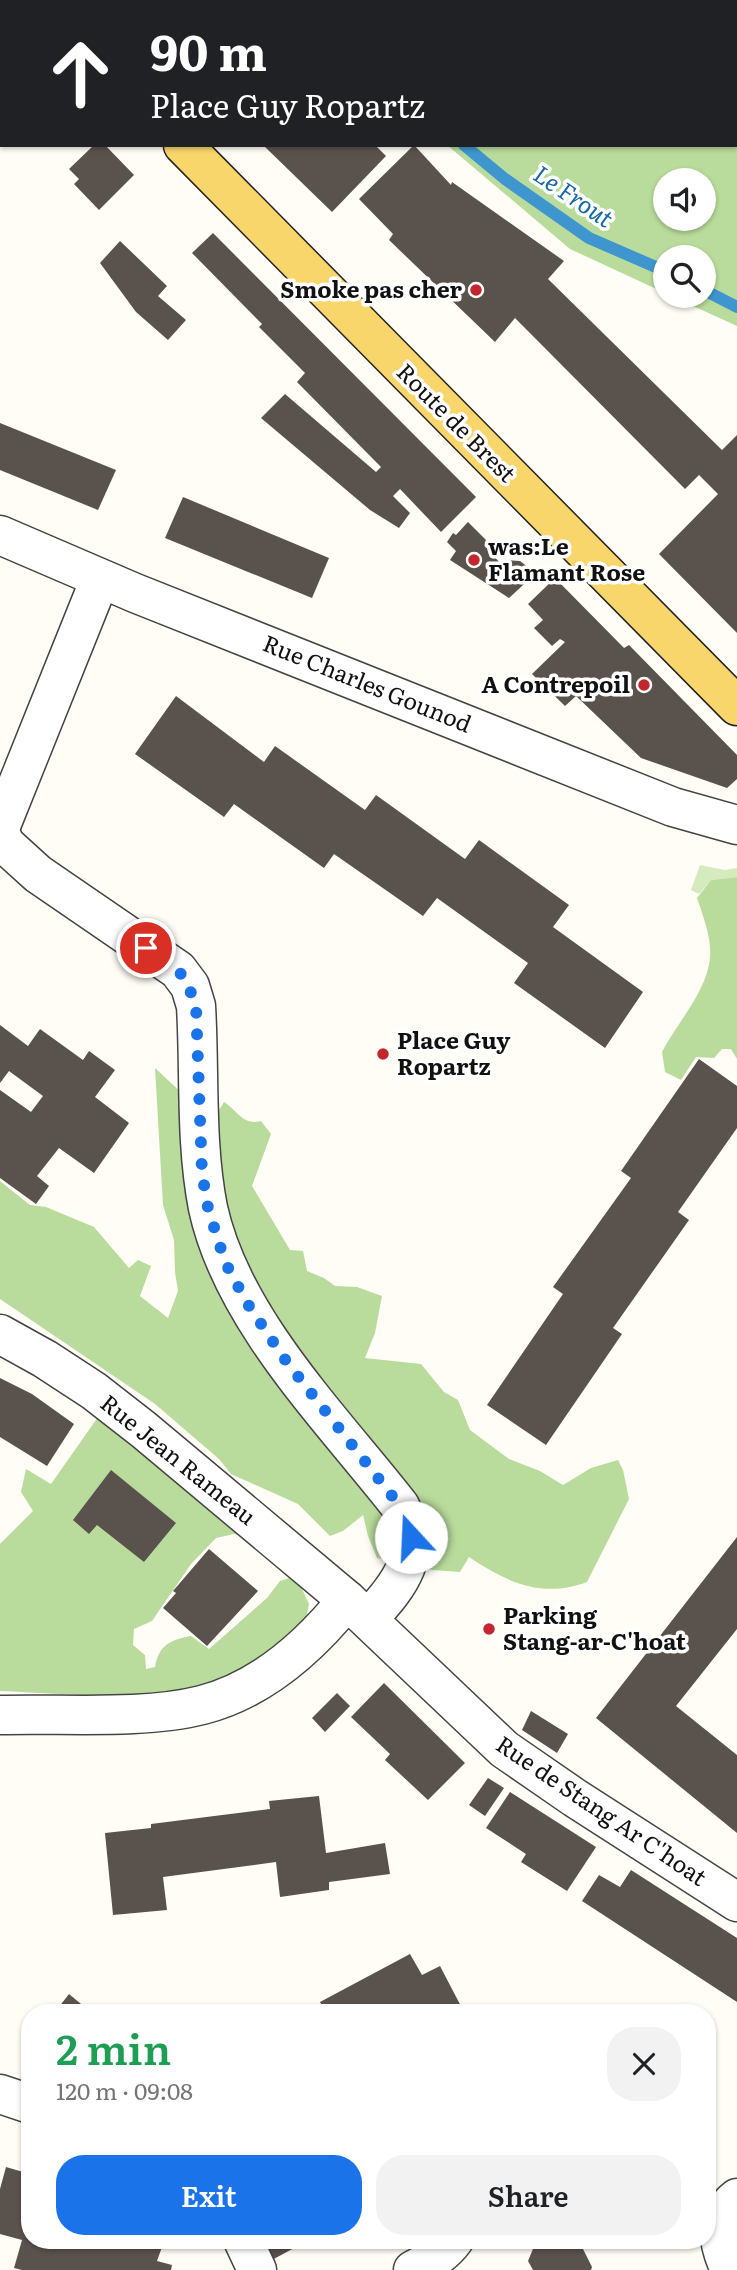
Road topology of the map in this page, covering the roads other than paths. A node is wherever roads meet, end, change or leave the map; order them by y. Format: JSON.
{"nodes":[{"id":1,"x":185,"y":147,"type":"edge"},
{"id":2,"x":0,"y":535,"type":"edge"},
{"id":3,"x":100,"y":579,"type":"junction"},
{"id":4,"x":734,"y":707,"type":"edge"},
{"id":5,"x":737,"y":825,"type":"edge"},
{"id":6,"x":0,"y":830,"type":"edge"},
{"id":7,"x":0,"y":1334,"type":"edge"},
{"id":8,"x":357,"y":1609,"type":"junction"},
{"id":9,"x":0,"y":1715,"type":"edge"},
{"id":10,"x":737,"y":1902,"type":"edge"},
{"id":11,"x":0,"y":2094,"type":"edge"},
{"id":12,"x":21,"y":2101,"type":"edge"},
{"id":13,"x":737,"y":2198,"type":"edge"},
{"id":14,"x":247,"y":2249,"type":"edge"},
{"id":15,"x":448,"y":2249,"type":"edge"},
{"id":16,"x":257,"y":2270,"type":"edge"},
{"id":17,"x":413,"y":2270,"type":"edge"},
{"id":18,"x":730,"y":2270,"type":"edge"}],
"edges":[{"from":1,"to":4,"type":"main road","name":"Route de Brest"},
{"from":2,"to":3,"type":"street","name":"Rue Charles Gounod"},
{"from":3,"to":5,"type":"street","name":"Rue Charles Gounod"},
{"from":3,"to":6,"type":"street"},
{"from":6,"to":8,"type":"street"},
{"from":7,"to":8,"type":"street","name":"Rue Jean Rameau"},
{"from":8,"to":9,"type":"street"},
{"from":8,"to":10,"type":"street","name":"Rue de Stang Ar C'hoat"},
{"from":11,"to":12,"type":"street"},
{"from":13,"to":18,"type":"street"},
{"from":14,"to":16,"type":"street"},
{"from":15,"to":17,"type":"street"}]}
